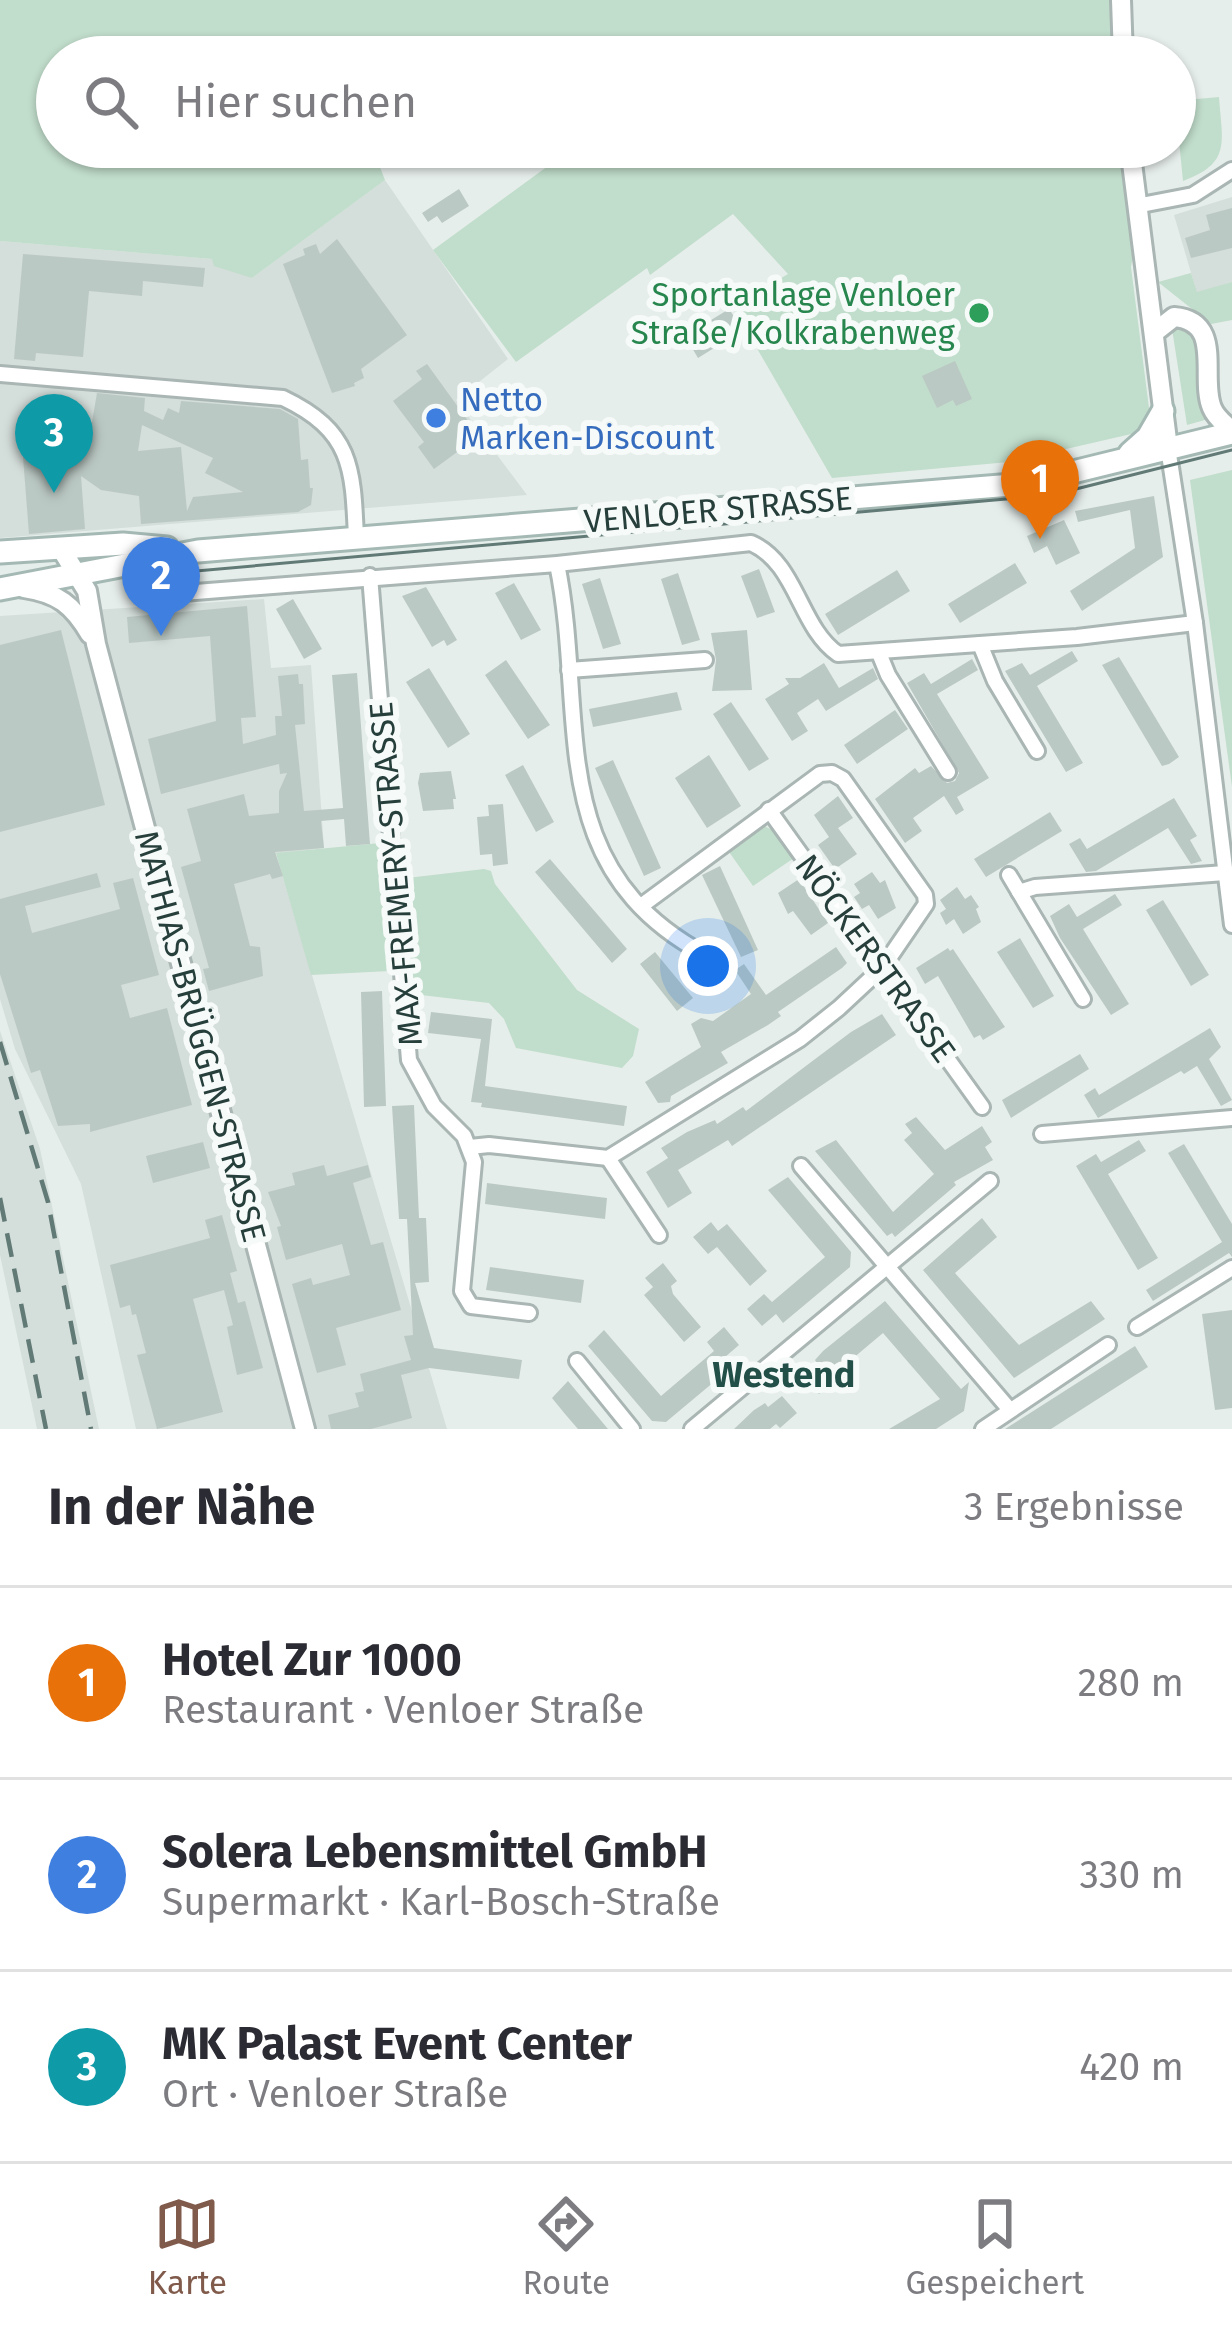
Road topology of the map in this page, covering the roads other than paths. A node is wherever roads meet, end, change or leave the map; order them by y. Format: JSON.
{"nodes":[{"id":1,"x":1121,"y":0,"type":"edge"},
{"id":2,"x":1122,"y":36,"type":"edge"},
{"id":3,"x":1132,"y":168,"type":"edge"},
{"id":4,"x":1232,"y":170,"type":"edge"},
{"id":5,"x":1136,"y":206,"type":"junction"},
{"id":6,"x":1146,"y":282,"type":"junction"},
{"id":7,"x":1186,"y":318,"type":"junction"},
{"id":8,"x":1155,"y":332,"type":"junction"},
{"id":9,"x":0,"y":374,"type":"edge"},
{"id":10,"x":1163,"y":411,"type":"junction"},
{"id":11,"x":1232,"y":432,"type":"edge"},
{"id":12,"x":1168,"y":448,"type":"junction"},
{"id":13,"x":1125,"y":458,"type":"junction"},
{"id":14,"x":356,"y":538,"type":"junction"},
{"id":15,"x":60,"y":547,"type":"junction"},
{"id":16,"x":28,"y":550,"type":"junction"},
{"id":17,"x":198,"y":551,"type":"junction"},
{"id":18,"x":0,"y":552,"type":"edge"},
{"id":19,"x":125,"y":562,"type":"junction"},
{"id":20,"x":557,"y":564,"type":"junction"},
{"id":21,"x":80,"y":575,"type":"junction"},
{"id":22,"x":370,"y":576,"type":"junction"},
{"id":23,"x":9,"y":588,"type":"edge"},
{"id":24,"x":1195,"y":623,"type":"junction"},
{"id":25,"x":96,"y":644,"type":"junction"},
{"id":26,"x":980,"y":644,"type":"junction"},
{"id":27,"x":879,"y":652,"type":"junction"},
{"id":28,"x":705,"y":661,"type":"dead end"},
{"id":29,"x":569,"y":670,"type":"junction"},
{"id":30,"x":1037,"y":752,"type":"dead end"},
{"id":31,"x":948,"y":772,"type":"dead end"},
{"id":32,"x":769,"y":810,"type":"junction"},
{"id":33,"x":1226,"y":873,"type":"junction"},
{"id":34,"x":1009,"y":875,"type":"dead end"},
{"id":35,"x":1019,"y":892,"type":"junction"},
{"id":36,"x":641,"y":906,"type":"junction"},
{"id":37,"x":1232,"y":926,"type":"edge"},
{"id":38,"x":704,"y":954,"type":"dead end"},
{"id":39,"x":883,"y":968,"type":"junction"},
{"id":40,"x":1083,"y":999,"type":"dead end"},
{"id":41,"x":982,"y":1108,"type":"dead end"},
{"id":42,"x":1232,"y":1118,"type":"edge"},
{"id":43,"x":1042,"y":1134,"type":"dead end"},
{"id":44,"x":470,"y":1147,"type":"junction"},
{"id":45,"x":608,"y":1158,"type":"junction"},
{"id":46,"x":801,"y":1166,"type":"dead end"},
{"id":47,"x":990,"y":1180,"type":"dead end"},
{"id":48,"x":659,"y":1235,"type":"dead end"},
{"id":49,"x":888,"y":1265,"type":"junction"},
{"id":50,"x":1232,"y":1268,"type":"edge"},
{"id":51,"x":529,"y":1313,"type":"dead end"},
{"id":52,"x":1137,"y":1327,"type":"dead end"},
{"id":53,"x":1108,"y":1345,"type":"dead end"},
{"id":54,"x":577,"y":1361,"type":"dead end"},
{"id":55,"x":1010,"y":1410,"type":"junction"},
{"id":56,"x":305,"y":1429,"type":"edge"},
{"id":57,"x":632,"y":1429,"type":"edge"},
{"id":58,"x":692,"y":1429,"type":"edge"},
{"id":59,"x":983,"y":1429,"type":"edge"}],
"edges":[{"from":1,"to":2,"type":"street"},
{"from":3,"to":5,"type":"street"},
{"from":4,"to":5,"type":"street"},
{"from":5,"to":6,"type":"street"},
{"from":6,"to":7,"type":"street"},
{"from":6,"to":8,"type":"street"},
{"from":7,"to":8,"type":"street"},
{"from":7,"to":11,"type":"street"},
{"from":8,"to":10,"type":"street"},
{"from":9,"to":14,"type":"street"},
{"from":10,"to":12,"type":"street"},
{"from":10,"to":13,"type":"main road"},
{"from":11,"to":12,"type":"main road","name":"VENLOER STRASSE"},
{"from":12,"to":13,"type":"main road","name":"VENLOER STRASSE"},
{"from":12,"to":24,"type":"street"},
{"from":13,"to":14,"type":"main road","name":"VENLOER STRASSE"},
{"from":14,"to":17,"type":"main road","name":"VENLOER STRASSE"},
{"from":15,"to":16,"type":"main road","name":"VENLOER STRASSE"},
{"from":15,"to":17,"type":"main road","name":"VENLOER STRASSE"},
{"from":15,"to":21,"type":"street","name":"MATHIAS-BRÜGGEN-STRASSE"},
{"from":16,"to":18,"type":"main road","name":"VENLOER STRASSE"},
{"from":16,"to":23,"type":"main road"},
{"from":17,"to":19,"type":"main road","name":"VENLOER STRASSE"},
{"from":19,"to":21,"type":"main road","name":"VENLOER STRASSE"},
{"from":19,"to":22,"type":"street"},
{"from":20,"to":22,"type":"street"},
{"from":20,"to":27,"type":"street"},
{"from":20,"to":29,"type":"street"},
{"from":21,"to":23,"type":"main road","name":"VENLOER STRASSE"},
{"from":21,"to":25,"type":"street","name":"MATHIAS-BRÜGGEN-STRASSE"},
{"from":22,"to":44,"type":"street","name":"MAX-FREMERY-STRASSE"},
{"from":23,"to":25,"type":"street","name":"MATHIAS-BRÜGGEN-STRASSE"},
{"from":24,"to":26,"type":"street"},
{"from":24,"to":33,"type":"street"},
{"from":25,"to":56,"type":"street","name":"MATHIAS-BRÜGGEN-STRASSE"},
{"from":26,"to":27,"type":"street"},
{"from":26,"to":30,"type":"street"},
{"from":27,"to":31,"type":"street"},
{"from":28,"to":29,"type":"street"},
{"from":29,"to":36,"type":"street"},
{"from":32,"to":36,"type":"street"},
{"from":32,"to":39,"type":"street","name":"NÖCKERSTRASSE"},
{"from":32,"to":39,"type":"street"},
{"from":33,"to":35,"type":"street"},
{"from":33,"to":37,"type":"street"},
{"from":34,"to":35,"type":"street"},
{"from":35,"to":40,"type":"street"},
{"from":36,"to":38,"type":"street"},
{"from":39,"to":41,"type":"street","name":"NÖCKERSTRASSE"},
{"from":39,"to":45,"type":"street"},
{"from":42,"to":43,"type":"street"},
{"from":44,"to":45,"type":"street"},
{"from":44,"to":51,"type":"street"},
{"from":45,"to":48,"type":"street"},
{"from":46,"to":49,"type":"street"},
{"from":47,"to":49,"type":"street"},
{"from":49,"to":55,"type":"street"},
{"from":49,"to":58,"type":"street"},
{"from":50,"to":52,"type":"street"},
{"from":53,"to":55,"type":"street"},
{"from":54,"to":57,"type":"street"},
{"from":55,"to":59,"type":"street"}]}
